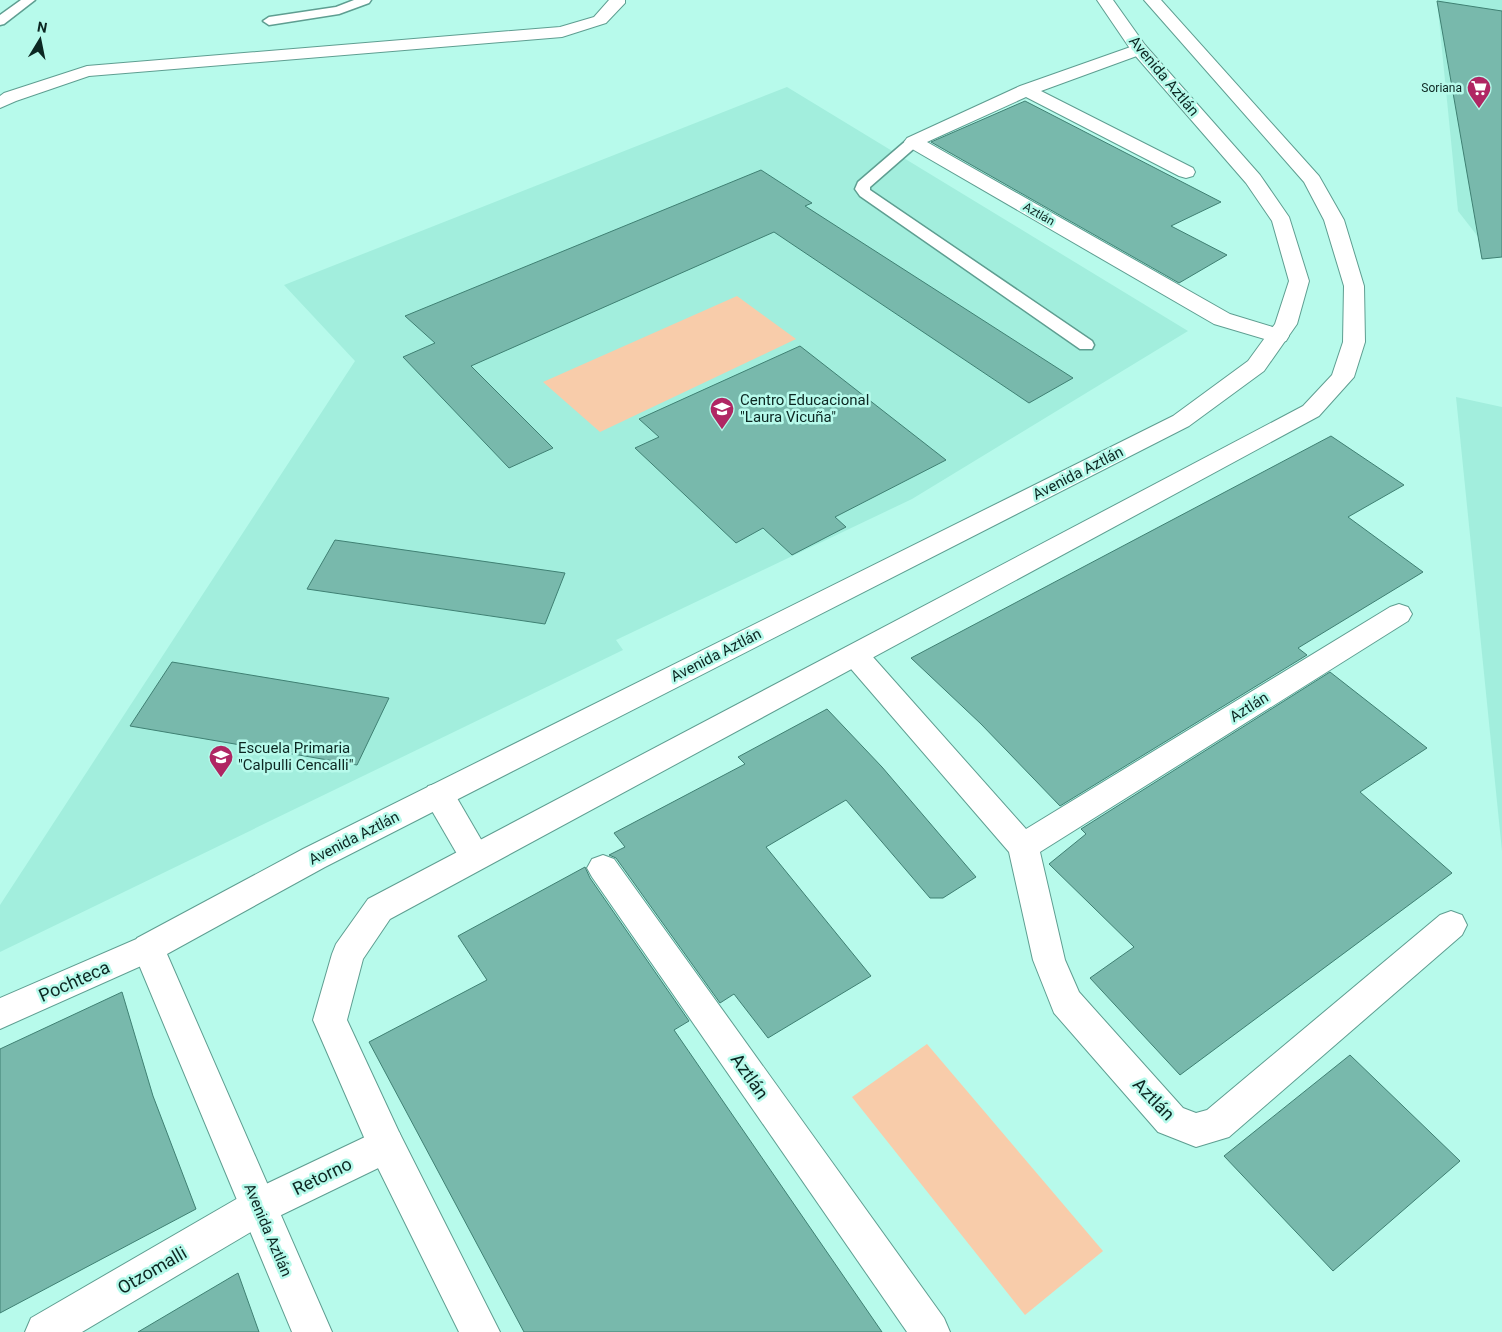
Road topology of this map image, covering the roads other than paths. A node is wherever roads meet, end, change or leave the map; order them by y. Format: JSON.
{"nodes":[{"id":1,"x":29,"y":0,"type":"edge"},
{"id":2,"x":365,"y":0,"type":"edge"},
{"id":3,"x":617,"y":0,"type":"edge"},
{"id":4,"x":1105,"y":0,"type":"edge"},
{"id":5,"x":1152,"y":0,"type":"edge"},
{"id":6,"x":0,"y":21,"type":"edge"},
{"id":7,"x":269,"y":21,"type":"dead end"},
{"id":8,"x":1139,"y":49,"type":"junction"},
{"id":9,"x":1026,"y":90,"type":"junction"},
{"id":10,"x":0,"y":103,"type":"edge"},
{"id":11,"x":913,"y":142,"type":"junction"},
{"id":12,"x":1186,"y":172,"type":"dead end"},
{"id":13,"x":1278,"y":336,"type":"junction"},
{"id":14,"x":1086,"y":345,"type":"dead end"},
{"id":15,"x":1399,"y":614,"type":"dead end"},
{"id":16,"x":855,"y":655,"type":"junction"},
{"id":17,"x":439,"y":795,"type":"junction"},
{"id":18,"x":1023,"y":847,"type":"junction"},
{"id":19,"x":475,"y":857,"type":"junction"},
{"id":20,"x":603,"y":868,"type":"dead end"},
{"id":21,"x":1451,"y":925,"type":"dead end"},
{"id":22,"x":148,"y":948,"type":"junction"},
{"id":23,"x":0,"y":1014,"type":"edge"},
{"id":24,"x":386,"y":1145,"type":"junction"},
{"id":25,"x":258,"y":1207,"type":"junction"},
{"id":26,"x":45,"y":1332,"type":"edge"},
{"id":27,"x":312,"y":1332,"type":"edge"},
{"id":28,"x":480,"y":1332,"type":"edge"},
{"id":29,"x":930,"y":1332,"type":"edge"}],
"edges":[{"from":1,"to":6,"type":"lane"},
{"from":2,"to":7,"type":"lane"},
{"from":3,"to":10,"type":"street"},
{"from":4,"to":8,"type":"street","name":"Avenida Aztlán"},
{"from":5,"to":16,"type":"street"},
{"from":8,"to":9,"type":"street"},
{"from":8,"to":13,"type":"street","name":"Avenida Aztlán"},
{"from":9,"to":11,"type":"street"},
{"from":9,"to":12,"type":"street"},
{"from":11,"to":13,"type":"street","name":"Aztlán"},
{"from":11,"to":14,"type":"lane"},
{"from":13,"to":17,"type":"street","name":"Avenida Aztlán"},
{"from":15,"to":18,"type":"street","name":"Aztlán"},
{"from":16,"to":18,"type":"street","name":"Aztlán"},
{"from":16,"to":19,"type":"street"},
{"from":17,"to":19,"type":"street"},
{"from":17,"to":22,"type":"street","name":"Avenida Aztlán"},
{"from":18,"to":21,"type":"street","name":"Aztlán"},
{"from":19,"to":24,"type":"street"},
{"from":20,"to":29,"type":"street","name":"Aztlán"},
{"from":22,"to":23,"type":"street","name":"Pochteca"},
{"from":22,"to":25,"type":"street","name":"Avenida Aztlán"},
{"from":24,"to":25,"type":"street","name":"Retorno"},
{"from":24,"to":28,"type":"street"},
{"from":25,"to":26,"type":"street","name":"Otzomalli"},
{"from":25,"to":27,"type":"street","name":"Avenida Aztlán"}]}
